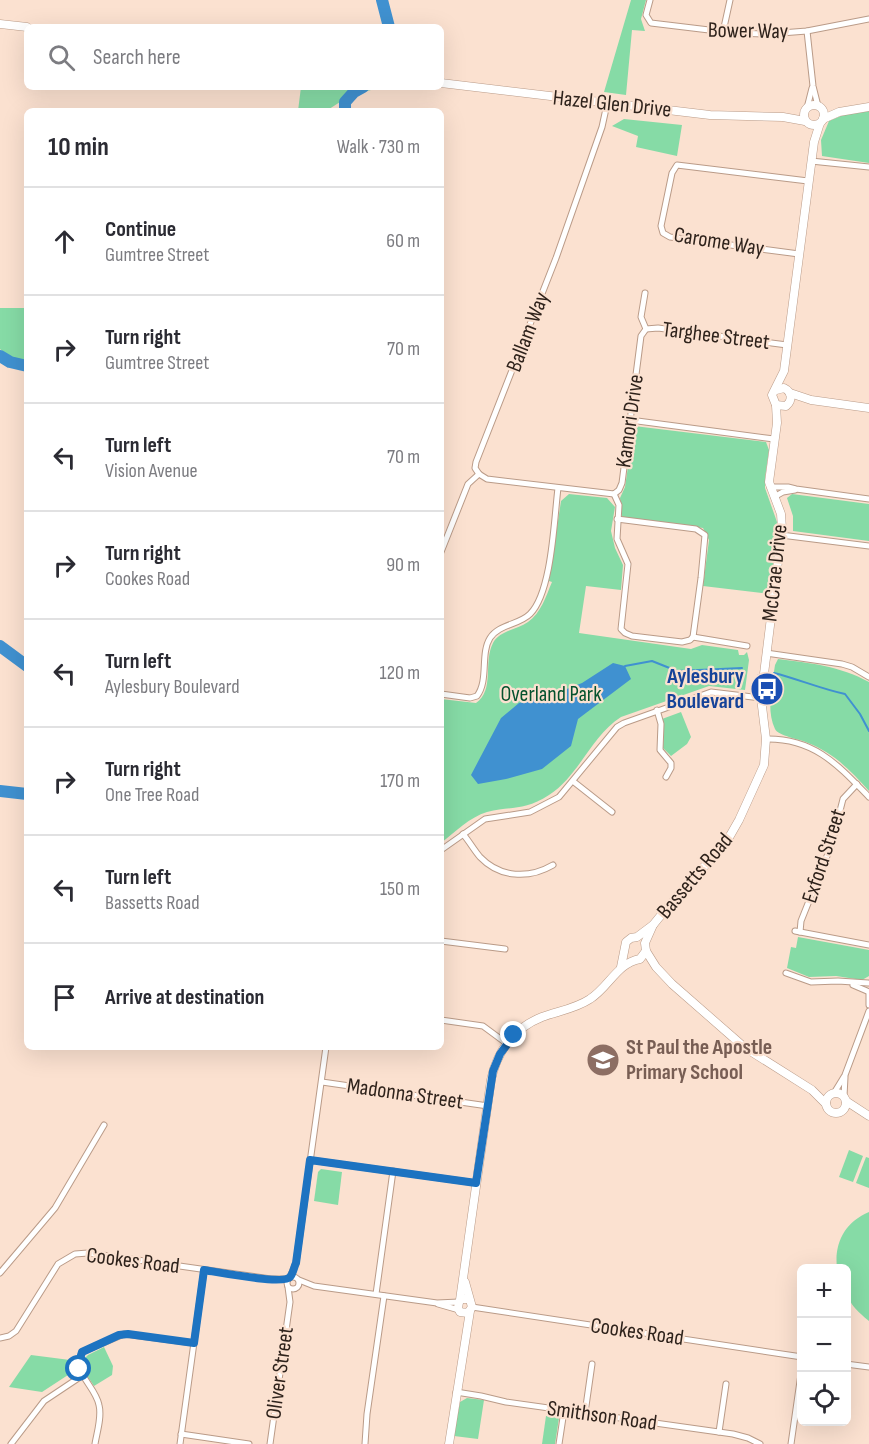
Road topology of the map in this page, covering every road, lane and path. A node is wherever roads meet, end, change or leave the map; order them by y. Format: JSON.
{"nodes":[{"id":1,"x":650,"y":0,"type":"edge"},
{"id":2,"x":730,"y":0,"type":"edge"},
{"id":3,"x":869,"y":19,"type":"edge"},
{"id":4,"x":0,"y":24,"type":"edge"},
{"id":5,"x":24,"y":27,"type":"edge"},
{"id":6,"x":807,"y":31,"type":"junction"},
{"id":7,"x":723,"y":32,"type":"junction"},
{"id":8,"x":444,"y":83,"type":"edge"},
{"id":9,"x":813,"y":86,"type":"junction"},
{"id":10,"x":607,"y":104,"type":"junction"},
{"id":11,"x":869,"y":106,"type":"edge"},
{"id":12,"x":820,"y":108,"type":"junction"},
{"id":13,"x":838,"y":112,"type":"junction"},
{"id":14,"x":806,"y":116,"type":"junction"},
{"id":15,"x":822,"y":121,"type":"junction"},
{"id":16,"x":814,"y":142,"type":"junction"},
{"id":17,"x":811,"y":161,"type":"junction"},
{"id":18,"x":869,"y":167,"type":"edge"},
{"id":19,"x":808,"y":181,"type":"junction"},
{"id":20,"x":799,"y":254,"type":"junction"},
{"id":21,"x":645,"y":293,"type":"dead end"},
{"id":22,"x":646,"y":329,"type":"junction"},
{"id":23,"x":787,"y":345,"type":"junction"},
{"id":24,"x":784,"y":371,"type":"junction"},
{"id":25,"x":776,"y":390,"type":"junction"},
{"id":26,"x":790,"y":392,"type":"junction"},
{"id":27,"x":811,"y":400,"type":"junction"},
{"id":28,"x":776,"y":405,"type":"junction"},
{"id":29,"x":787,"y":405,"type":"junction"},
{"id":30,"x":869,"y":408,"type":"edge"},
{"id":31,"x":630,"y":420,"type":"junction"},
{"id":32,"x":777,"y":423,"type":"junction"},
{"id":33,"x":774,"y":439,"type":"junction"},
{"id":34,"x":478,"y":474,"type":"junction"},
{"id":35,"x":770,"y":487,"type":"junction"},
{"id":36,"x":558,"y":488,"type":"junction"},
{"id":37,"x":796,"y":489,"type":"junction"},
{"id":38,"x":614,"y":494,"type":"junction"},
{"id":39,"x":774,"y":497,"type":"junction"},
{"id":40,"x":869,"y":499,"type":"edge"},
{"id":41,"x":617,"y":519,"type":"junction"},
{"id":42,"x":781,"y":535,"type":"junction"},
{"id":43,"x":444,"y":544,"type":"edge"},
{"id":44,"x":869,"y":546,"type":"edge"},
{"id":45,"x":693,"y":637,"type":"junction"},
{"id":46,"x":747,"y":646,"type":"dead end"},
{"id":47,"x":766,"y":653,"type":"junction"},
{"id":48,"x":869,"y":677,"type":"edge"},
{"id":49,"x":444,"y":694,"type":"edge"},
{"id":50,"x":760,"y":698,"type":"junction"},
{"id":51,"x":657,"y":710,"type":"junction"},
{"id":52,"x":766,"y":739,"type":"junction"},
{"id":53,"x":666,"y":777,"type":"dead end"},
{"id":54,"x":573,"y":782,"type":"junction"},
{"id":55,"x":856,"y":784,"type":"junction"},
{"id":56,"x":869,"y":797,"type":"edge"},
{"id":57,"x":612,"y":812,"type":"dead end"},
{"id":58,"x":463,"y":834,"type":"junction"},
{"id":59,"x":444,"y":848,"type":"edge"},
{"id":60,"x":553,"y":865,"type":"dead end"},
{"id":61,"x":653,"y":925,"type":"junction"},
{"id":62,"x":637,"y":937,"type":"junction"},
{"id":63,"x":444,"y":940,"type":"edge"},
{"id":64,"x":869,"y":945,"type":"edge"},
{"id":65,"x":646,"y":947,"type":"junction"},
{"id":66,"x":505,"y":950,"type":"dead end"},
{"id":67,"x":624,"y":951,"type":"junction"},
{"id":68,"x":636,"y":959,"type":"junction"},
{"id":69,"x":621,"y":967,"type":"junction"},
{"id":70,"x":656,"y":968,"type":"junction"},
{"id":71,"x":786,"y":973,"type":"dead end"},
{"id":72,"x":849,"y":983,"type":"junction"},
{"id":73,"x":868,"y":983,"type":"edge"},
{"id":74,"x":868,"y":993,"type":"edge"},
{"id":75,"x":869,"y":1005,"type":"edge"},
{"id":76,"x":869,"y":1011,"type":"edge"},
{"id":77,"x":444,"y":1020,"type":"edge"},
{"id":78,"x":506,"y":1043,"type":"junction"},
{"id":79,"x":326,"y":1050,"type":"edge"},
{"id":80,"x":845,"y":1076,"type":"junction"},
{"id":81,"x":322,"y":1082,"type":"junction"},
{"id":82,"x":812,"y":1090,"type":"junction"},
{"id":83,"x":832,"y":1094,"type":"junction"},
{"id":84,"x":845,"y":1099,"type":"junction"},
{"id":85,"x":826,"y":1104,"type":"junction"},
{"id":86,"x":488,"y":1106,"type":"junction"},
{"id":87,"x":841,"y":1111,"type":"junction"},
{"id":88,"x":866,"y":1115,"type":"edge"},
{"id":89,"x":104,"y":1125,"type":"dead end"},
{"id":90,"x":310,"y":1160,"type":"junction"},
{"id":91,"x":393,"y":1172,"type":"junction"},
{"id":92,"x":476,"y":1183,"type":"junction"},
{"id":93,"x":204,"y":1270,"type":"junction"},
{"id":94,"x":0,"y":1273,"type":"edge"},
{"id":95,"x":292,"y":1281,"type":"junction"},
{"id":96,"x":314,"y":1286,"type":"junction"},
{"id":97,"x":296,"y":1288,"type":"junction"},
{"id":98,"x":376,"y":1294,"type":"junction"},
{"id":99,"x":384,"y":1296,"type":"junction"},
{"id":100,"x":290,"y":1302,"type":"junction"},
{"id":101,"x":464,"y":1306,"type":"junction"},
{"id":102,"x":0,"y":1338,"type":"edge"},
{"id":103,"x":194,"y":1343,"type":"junction"},
{"id":104,"x":797,"y":1356,"type":"edge"},
{"id":105,"x":592,"y":1364,"type":"dead end"},
{"id":106,"x":851,"y":1365,"type":"edge"},
{"id":107,"x":869,"y":1367,"type":"edge"},
{"id":108,"x":800,"y":1372,"type":"edge"},
{"id":109,"x":83,"y":1375,"type":"junction"},
{"id":110,"x":726,"y":1384,"type":"dead end"},
{"id":111,"x":456,"y":1392,"type":"junction"},
{"id":112,"x":564,"y":1411,"type":"junction"},
{"id":113,"x":585,"y":1413,"type":"junction"},
{"id":114,"x":719,"y":1432,"type":"junction"},
{"id":115,"x":181,"y":1434,"type":"junction"},
{"id":116,"x":747,"y":1441,"type":"edge"},
{"id":117,"x":11,"y":1444,"type":"edge"},
{"id":118,"x":95,"y":1444,"type":"edge"},
{"id":119,"x":180,"y":1444,"type":"edge"},
{"id":120,"x":249,"y":1444,"type":"edge"},
{"id":121,"x":270,"y":1444,"type":"edge"},
{"id":122,"x":365,"y":1444,"type":"edge"},
{"id":123,"x":449,"y":1444,"type":"edge"},
{"id":124,"x":559,"y":1444,"type":"edge"},
{"id":125,"x":760,"y":1444,"type":"edge"},
{"id":126,"x":791,"y":1444,"type":"edge"}],
"edges":[{"from":1,"to":7,"type":"street","name":"Bower Way"},
{"from":2,"to":7,"type":"street"},
{"from":3,"to":6,"type":"street","name":"Bower Way"},
{"from":4,"to":5,"type":"street"},
{"from":6,"to":7,"type":"street","name":"Bower Way"},
{"from":6,"to":9,"type":"street"},
{"from":8,"to":10,"type":"street","name":"Hazel Glen Drive"},
{"from":9,"to":12,"type":"street"},
{"from":9,"to":14,"type":"street"},
{"from":10,"to":14,"type":"street","name":"Hazel Glen Drive"},
{"from":10,"to":34,"type":"street","name":"Ballam Way"},
{"from":11,"to":13,"type":"street"},
{"from":12,"to":13,"type":"street"},
{"from":12,"to":14,"type":"street"},
{"from":12,"to":15,"type":"street"},
{"from":13,"to":15,"type":"street"},
{"from":14,"to":15,"type":"street"},
{"from":14,"to":16,"type":"street"},
{"from":15,"to":16,"type":"street"},
{"from":16,"to":17,"type":"street"},
{"from":17,"to":18,"type":"street"},
{"from":17,"to":19,"type":"street"},
{"from":19,"to":20,"type":"street"},
{"from":19,"to":20,"type":"street","name":"Carome Way"},
{"from":20,"to":23,"type":"street"},
{"from":21,"to":22,"type":"street","name":"Kamori Drive"},
{"from":22,"to":23,"type":"street","name":"Targhee Street"},
{"from":22,"to":31,"type":"street","name":"Kamori Drive"},
{"from":23,"to":24,"type":"street"},
{"from":24,"to":25,"type":"street"},
{"from":24,"to":26,"type":"street"},
{"from":25,"to":26,"type":"street"},
{"from":25,"to":28,"type":"street"},
{"from":26,"to":27,"type":"street"},
{"from":26,"to":29,"type":"street"},
{"from":27,"to":29,"type":"street"},
{"from":27,"to":30,"type":"street"},
{"from":28,"to":29,"type":"street"},
{"from":28,"to":32,"type":"street","name":"McCrae Drive"},
{"from":29,"to":32,"type":"street","name":"McCrae Drive"},
{"from":31,"to":33,"type":"street"},
{"from":31,"to":38,"type":"street","name":"Kamori Drive"},
{"from":32,"to":33,"type":"street","name":"McCrae Drive"},
{"from":33,"to":35,"type":"street","name":"McCrae Drive"},
{"from":34,"to":36,"type":"street"},
{"from":34,"to":43,"type":"street","name":"Ballam Way"},
{"from":35,"to":37,"type":"street"},
{"from":35,"to":39,"type":"street","name":"McCrae Drive"},
{"from":36,"to":38,"type":"street"},
{"from":36,"to":49,"type":"street"},
{"from":37,"to":39,"type":"street"},
{"from":37,"to":40,"type":"street"},
{"from":38,"to":41,"type":"street","name":"Kamori Drive"},
{"from":39,"to":42,"type":"street","name":"McCrae Drive"},
{"from":41,"to":45,"type":"street","name":"Kamori Drive"},
{"from":41,"to":45,"type":"street"},
{"from":42,"to":44,"type":"street"},
{"from":42,"to":47,"type":"street","name":"McCrae Drive"},
{"from":45,"to":46,"type":"street","name":"Kamori Drive"},
{"from":47,"to":48,"type":"street"},
{"from":47,"to":50,"type":"street","name":"Bassetts Road"},
{"from":50,"to":51,"type":"street"},
{"from":50,"to":52,"type":"street","name":"Bassetts Road"},
{"from":51,"to":53,"type":"street"},
{"from":51,"to":54,"type":"street"},
{"from":52,"to":55,"type":"street"},
{"from":52,"to":61,"type":"street","name":"Bassetts Road"},
{"from":54,"to":57,"type":"street"},
{"from":54,"to":58,"type":"street"},
{"from":55,"to":56,"type":"street"},
{"from":55,"to":64,"type":"street","name":"Exford Street"},
{"from":58,"to":59,"type":"street"},
{"from":58,"to":60,"type":"street"},
{"from":61,"to":62,"type":"street","name":"Bassetts Road"},
{"from":61,"to":65,"type":"street","name":"Bassetts Road"},
{"from":62,"to":65,"type":"street","name":"Bassetts Road"},
{"from":62,"to":67,"type":"street","name":"Bassetts Road"},
{"from":63,"to":66,"type":"street"},
{"from":65,"to":68,"type":"street","name":"Bassetts Road"},
{"from":65,"to":70,"type":"street"},
{"from":67,"to":68,"type":"street"},
{"from":67,"to":69,"type":"street"},
{"from":68,"to":69,"type":"street","name":"Bassetts Road"},
{"from":68,"to":70,"type":"street"},
{"from":69,"to":78,"type":"street","name":"Bassetts Road"},
{"from":70,"to":82,"type":"street"},
{"from":71,"to":72,"type":"street"},
{"from":72,"to":73,"type":"street"},
{"from":72,"to":74,"type":"street"},
{"from":73,"to":74,"type":"street"},
{"from":74,"to":75,"type":"street"},
{"from":76,"to":80,"type":"street"},
{"from":77,"to":78,"type":"street"},
{"from":78,"to":86,"type":"street","name":"Bassetts Road"},
{"from":79,"to":81,"type":"street"},
{"from":80,"to":83,"type":"street"},
{"from":80,"to":84,"type":"street"},
{"from":81,"to":86,"type":"street","name":"Madonna Street"},
{"from":81,"to":90,"type":"street"},
{"from":82,"to":83,"type":"street"},
{"from":82,"to":85,"type":"street"},
{"from":83,"to":84,"type":"street"},
{"from":83,"to":85,"type":"street"},
{"from":84,"to":87,"type":"street"},
{"from":84,"to":88,"type":"street"},
{"from":85,"to":87,"type":"street"},
{"from":86,"to":92,"type":"street","name":"Bassetts Road"},
{"from":87,"to":88,"type":"street"},
{"from":89,"to":94,"type":"street"},
{"from":90,"to":91,"type":"street"},
{"from":90,"to":95,"type":"street"},
{"from":91,"to":92,"type":"street"},
{"from":91,"to":98,"type":"street"},
{"from":92,"to":101,"type":"street","name":"Bassetts Road"},
{"from":93,"to":95,"type":"street","name":"Cookes Road"},
{"from":93,"to":102,"type":"street","name":"Cookes Road"},
{"from":93,"to":103,"type":"street"},
{"from":95,"to":96,"type":"street","name":"Cookes Road"},
{"from":95,"to":97,"type":"street","name":"Oliver Street"},
{"from":95,"to":100,"type":"street","name":"Oliver Street"},
{"from":96,"to":97,"type":"street","name":"Cookes Road"},
{"from":96,"to":98,"type":"street","name":"Cookes Road"},
{"from":97,"to":100,"type":"street","name":"Oliver Street"},
{"from":98,"to":99,"type":"street","name":"Cookes Road"},
{"from":99,"to":101,"type":"street","name":"Cookes Road"},
{"from":99,"to":122,"type":"street"},
{"from":100,"to":121,"type":"street","name":"Oliver Street"},
{"from":101,"to":104,"type":"street","name":"Cookes Road"},
{"from":101,"to":111,"type":"street","name":"Bassetts Road"},
{"from":103,"to":109,"type":"street"},
{"from":103,"to":115,"type":"street"},
{"from":105,"to":113,"type":"street"},
{"from":106,"to":107,"type":"street"},
{"from":108,"to":126,"type":"street"},
{"from":109,"to":117,"type":"street"},
{"from":109,"to":118,"type":"street"},
{"from":110,"to":114,"type":"street"},
{"from":111,"to":112,"type":"street","name":"Smithson Road"},
{"from":111,"to":123,"type":"street","name":"Bassetts Road"},
{"from":112,"to":113,"type":"street","name":"Smithson Road"},
{"from":112,"to":124,"type":"street"},
{"from":113,"to":114,"type":"street","name":"Smithson Road"},
{"from":114,"to":116,"type":"street","name":"Smithson Road"},
{"from":115,"to":119,"type":"street"},
{"from":115,"to":120,"type":"street"},
{"from":116,"to":125,"type":"street","name":"Smithson Road"}]}
